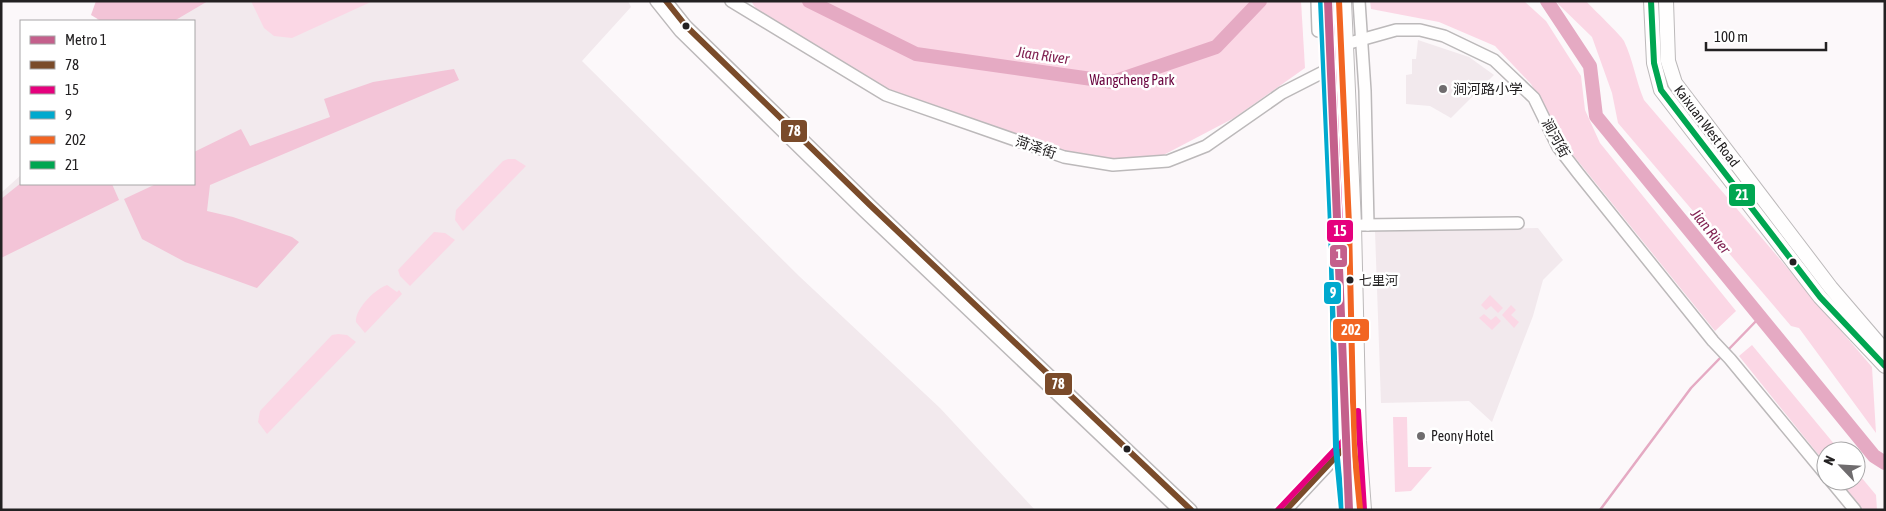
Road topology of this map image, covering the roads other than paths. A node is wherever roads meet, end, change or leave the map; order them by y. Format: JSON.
{"nodes":[{"id":1,"x":656,"y":1,"type":"edge"},
{"id":2,"x":666,"y":1,"type":"edge"},
{"id":3,"x":731,"y":1,"type":"edge"},
{"id":4,"x":1317,"y":1,"type":"edge"},
{"id":5,"x":1330,"y":1,"type":"edge"},
{"id":6,"x":1344,"y":1,"type":"edge"},
{"id":7,"x":1359,"y":1,"type":"edge"},
{"id":8,"x":1651,"y":1,"type":"edge"},
{"id":9,"x":1666,"y":1,"type":"edge"},
{"id":10,"x":1335,"y":34,"type":"junction"},
{"id":11,"x":1361,"y":40,"type":"junction"},
{"id":12,"x":1340,"y":66,"type":"junction"},
{"id":13,"x":1518,"y":223,"type":"dead end"},
{"id":14,"x":1347,"y":225,"type":"junction"},
{"id":15,"x":1368,"y":225,"type":"junction"},
{"id":16,"x":1885,"y":351,"type":"edge"},
{"id":17,"x":1885,"y":366,"type":"edge"},
{"id":18,"x":1350,"y":442,"type":"junction"},
{"id":19,"x":1816,"y":463,"type":"edge"},
{"id":20,"x":1839,"y":491,"type":"edge"},
{"id":21,"x":1179,"y":510,"type":"edge"},
{"id":22,"x":1191,"y":510,"type":"edge"},
{"id":23,"x":1278,"y":510,"type":"edge"},
{"id":24,"x":1286,"y":510,"type":"edge"},
{"id":25,"x":1351,"y":510,"type":"edge"},
{"id":26,"x":1364,"y":510,"type":"edge"},
{"id":27,"x":1855,"y":510,"type":"edge"}],
"edges":[{"from":1,"to":21,"type":"street"},
{"from":2,"to":22,"type":"street"},
{"from":3,"to":12,"type":"street","name":"菏泽街"},
{"from":4,"to":10,"type":"street"},
{"from":5,"to":10,"type":"main road"},
{"from":6,"to":10,"type":"main road"},
{"from":7,"to":11,"type":"street"},
{"from":8,"to":17,"type":"main road","name":"Kaixuan West Road"},
{"from":9,"to":16,"type":"main road","name":"Kaixuan West Road"},
{"from":10,"to":11,"type":"street","name":"涧河街"},
{"from":10,"to":12,"type":"main road"},
{"from":10,"to":12,"type":"main road"},
{"from":11,"to":15,"type":"street"},
{"from":11,"to":19,"type":"street","name":"涧河街"},
{"from":12,"to":14,"type":"main road"},
{"from":13,"to":15,"type":"street"},
{"from":14,"to":15,"type":"street"},
{"from":14,"to":18,"type":"main road"},
{"from":18,"to":23,"type":"street"},
{"from":18,"to":24,"type":"street"},
{"from":18,"to":25,"type":"main road"},
{"from":18,"to":26,"type":"main road"},
{"from":20,"to":27,"type":"street"}]}
